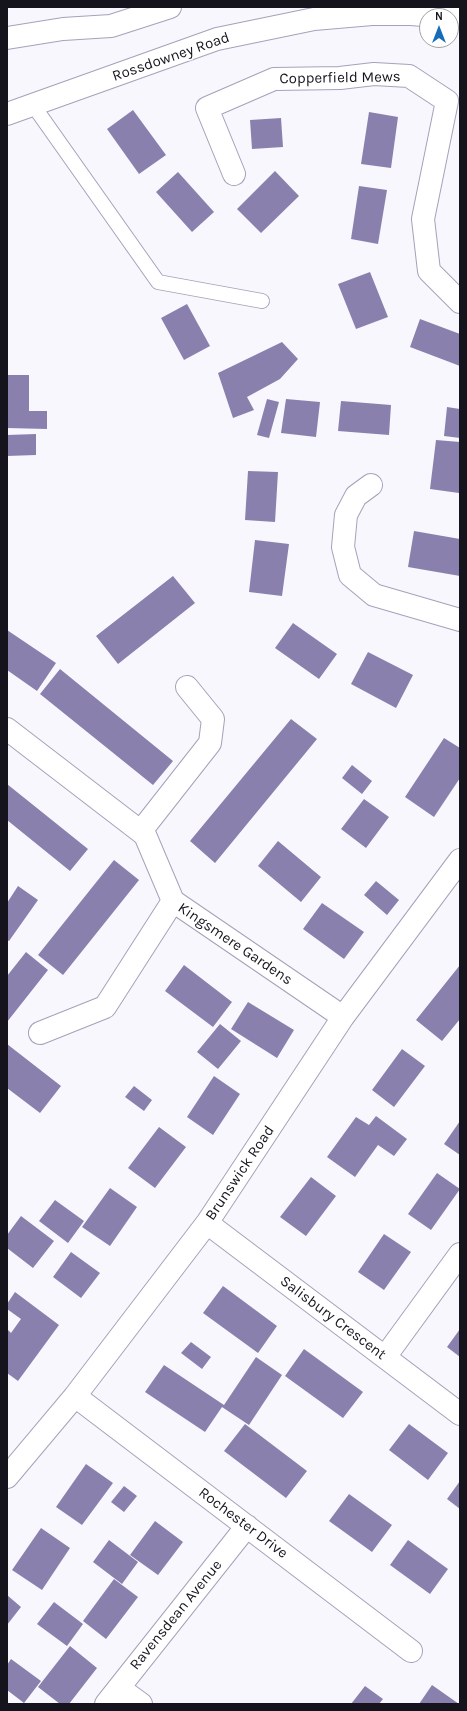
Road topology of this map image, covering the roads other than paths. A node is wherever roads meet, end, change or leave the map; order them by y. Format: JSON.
{"nodes":[{"id":1,"x":170,"y":7,"type":"edge"},
{"id":2,"x":419,"y":15,"type":"edge"},
{"id":3,"x":7,"y":38,"type":"edge"},
{"id":4,"x":33,"y":105,"type":"junction"},
{"id":5,"x":7,"y":114,"type":"edge"},
{"id":6,"x":234,"y":174,"type":"dead end"},
{"id":7,"x":262,"y":301,"type":"dead end"},
{"id":8,"x":460,"y":302,"type":"edge"},
{"id":9,"x":371,"y":485,"type":"dead end"},
{"id":10,"x":460,"y":620,"type":"edge"},
{"id":11,"x":187,"y":687,"type":"dead end"},
{"id":12,"x":7,"y":729,"type":"edge"},
{"id":13,"x":141,"y":831,"type":"junction"},
{"id":14,"x":460,"y":860,"type":"edge"},
{"id":15,"x":173,"y":901,"type":"junction"},
{"id":16,"x":343,"y":1017,"type":"junction"},
{"id":17,"x":40,"y":1033,"type":"dead end"},
{"id":18,"x":206,"y":1223,"type":"junction"},
{"id":19,"x":460,"y":1254,"type":"edge"},
{"id":20,"x":385,"y":1357,"type":"junction"},
{"id":21,"x":75,"y":1396,"type":"junction"},
{"id":22,"x":460,"y":1414,"type":"edge"},
{"id":23,"x":7,"y":1477,"type":"edge"},
{"id":24,"x":247,"y":1526,"type":"junction"},
{"id":25,"x":411,"y":1651,"type":"dead end"},
{"id":26,"x":112,"y":1696,"type":"edge"},
{"id":27,"x":142,"y":1704,"type":"edge"}],
"edges":[{"from":1,"to":3,"type":"street"},
{"from":2,"to":4,"type":"street","name":"Rossdowney Road"},
{"from":4,"to":5,"type":"street","name":"Rossdowney Road"},
{"from":4,"to":7,"type":"lane"},
{"from":6,"to":8,"type":"street","name":"Copperfield Mews"},
{"from":9,"to":10,"type":"street"},
{"from":11,"to":13,"type":"street"},
{"from":12,"to":13,"type":"street","name":"Kingsmere Gardens"},
{"from":13,"to":15,"type":"street","name":"Kingsmere Gardens"},
{"from":14,"to":16,"type":"street","name":"Brunswick Road"},
{"from":15,"to":16,"type":"street","name":"Kingsmere Gardens"},
{"from":15,"to":17,"type":"street"},
{"from":16,"to":18,"type":"street","name":"Brunswick Road"},
{"from":18,"to":20,"type":"street","name":"Salisbury Crescent"},
{"from":18,"to":21,"type":"street","name":"Brunswick Road"},
{"from":19,"to":20,"type":"street"},
{"from":20,"to":22,"type":"street","name":"Salisbury Crescent"},
{"from":21,"to":23,"type":"street","name":"Brunswick Road"},
{"from":21,"to":24,"type":"street","name":"Rochester Drive"},
{"from":24,"to":25,"type":"street","name":"Rochester Drive"},
{"from":24,"to":26,"type":"street","name":"Ravensdean Avenue"},
{"from":26,"to":27,"type":"street"}]}
